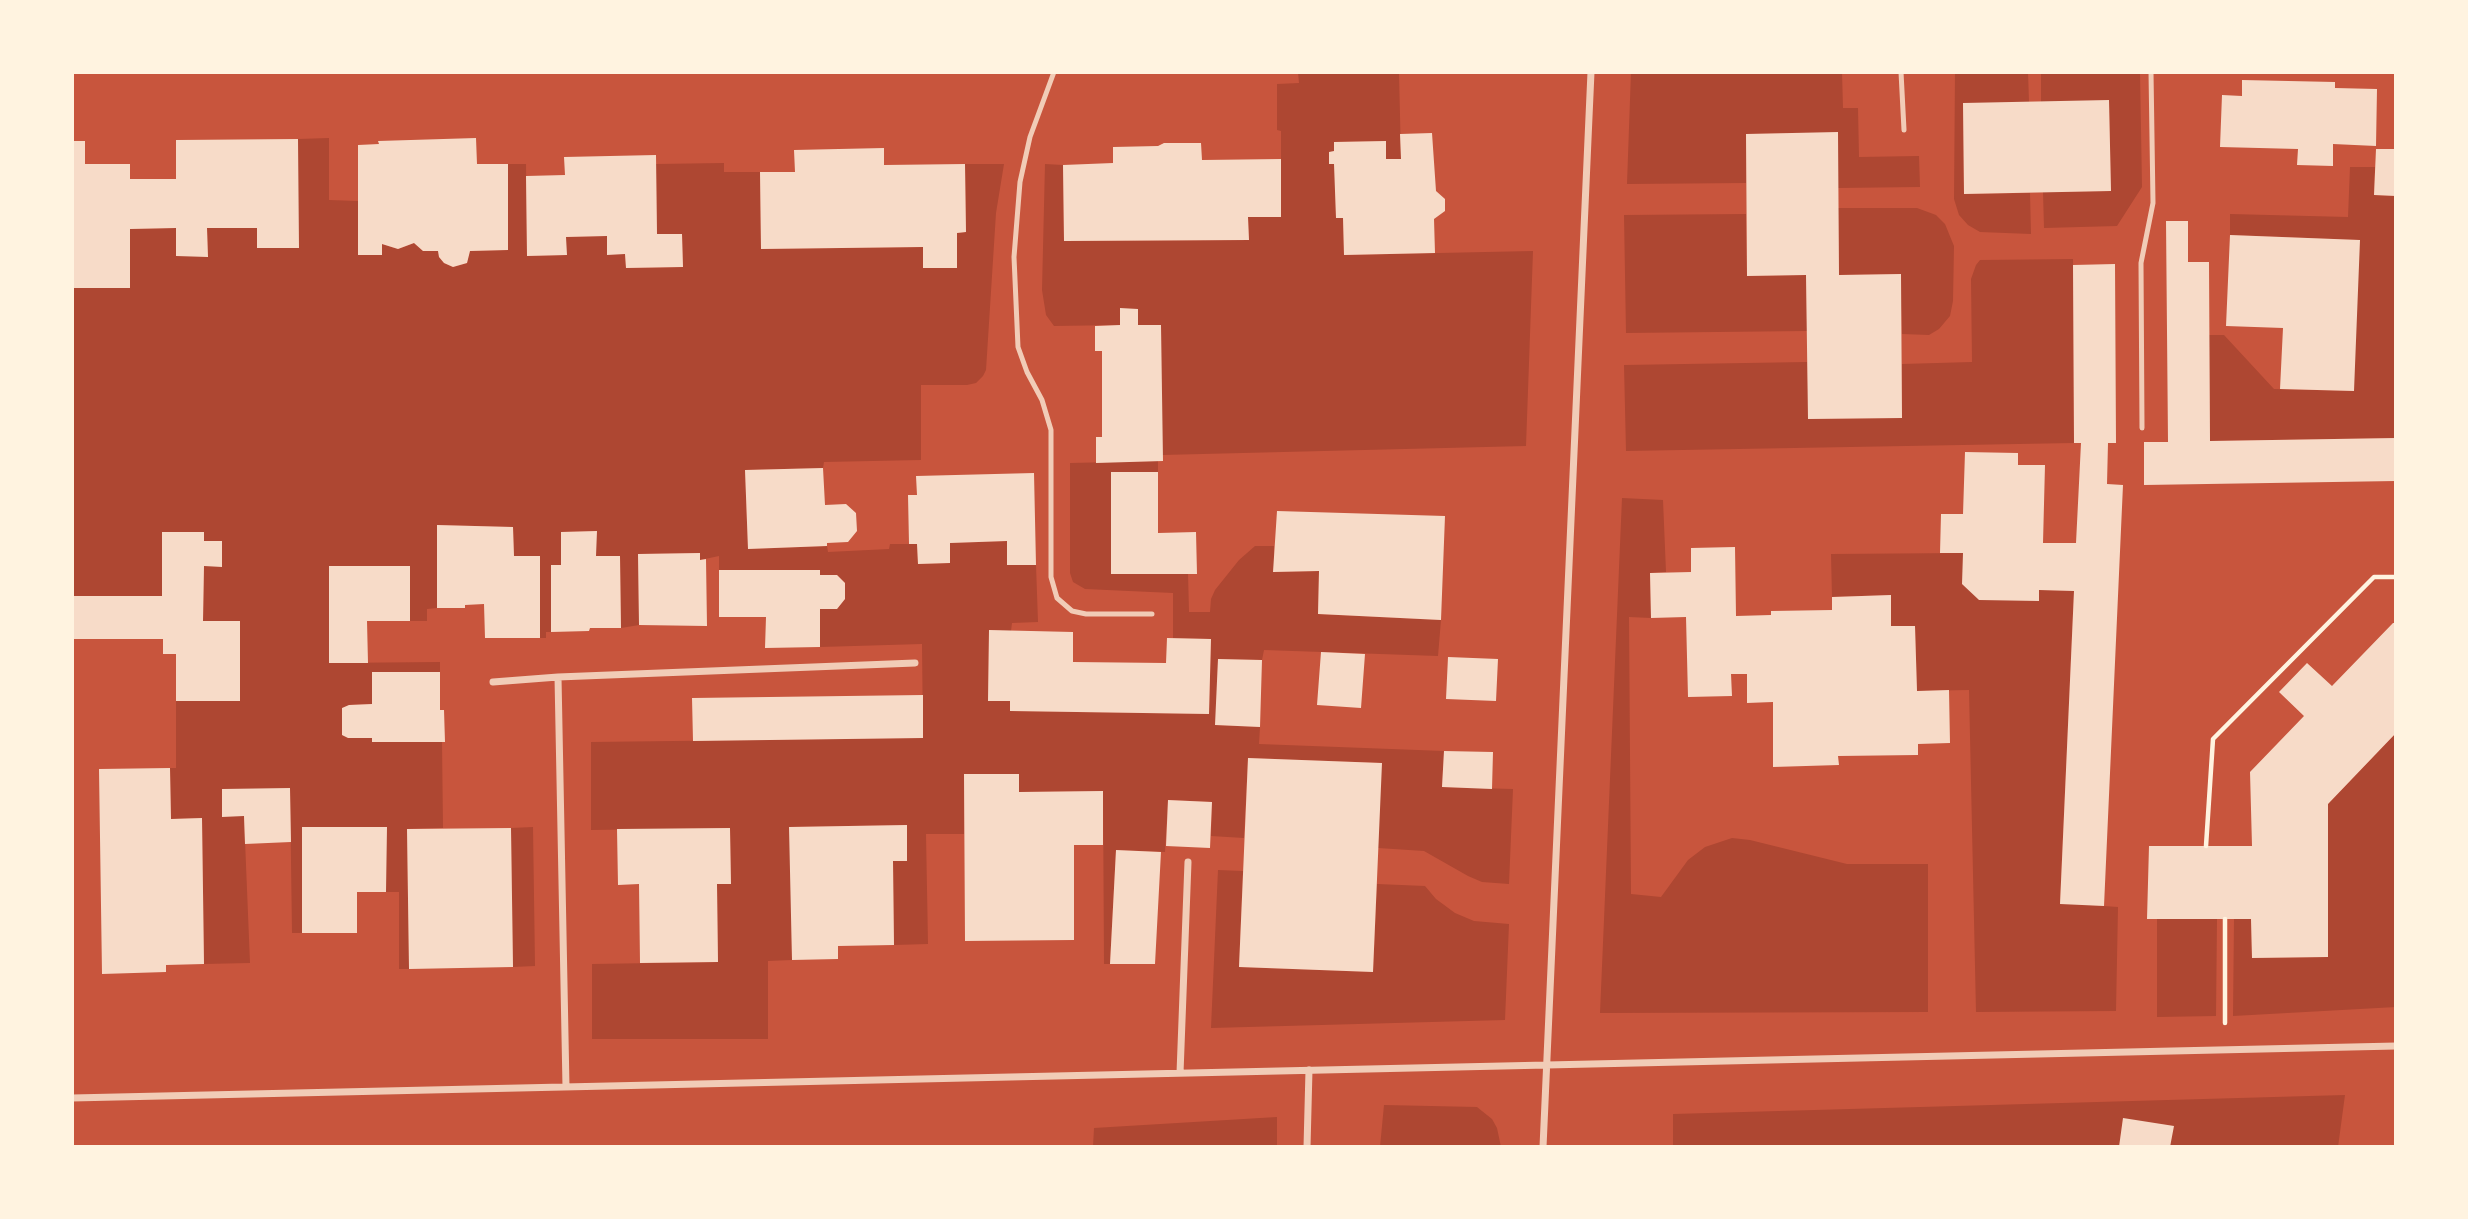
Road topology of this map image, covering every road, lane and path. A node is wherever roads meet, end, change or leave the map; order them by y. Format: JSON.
{"nodes":[{"id":1,"x":1054,"y":72,"type":"edge"},
{"id":2,"x":1591,"y":72,"type":"edge"},
{"id":3,"x":1901,"y":72,"type":"edge"},
{"id":4,"x":2151,"y":72,"type":"edge"},
{"id":5,"x":1904,"y":130,"type":"dead end"},
{"id":6,"x":2142,"y":428,"type":"dead end"},
{"id":7,"x":2396,"y":577,"type":"edge"},
{"id":8,"x":1152,"y":614,"type":"dead end"},
{"id":9,"x":915,"y":663,"type":"dead end"},
{"id":10,"x":558,"y":677,"type":"junction"},
{"id":11,"x":493,"y":682,"type":"dead end"},
{"id":12,"x":2206,"y":846,"type":"dead end"},
{"id":13,"x":1188,"y":862,"type":"dead end"},
{"id":14,"x":2225,"y":919,"type":"dead end"},
{"id":15,"x":2225,"y":1016,"type":"dead end"},
{"id":16,"x":2396,"y":1046,"type":"edge"},
{"id":17,"x":1547,"y":1065,"type":"junction"},
{"id":18,"x":1309,"y":1070,"type":"junction"},
{"id":19,"x":1180,"y":1073,"type":"junction"},
{"id":20,"x":566,"y":1087,"type":"junction"},
{"id":21,"x":72,"y":1098,"type":"edge"},
{"id":22,"x":1307,"y":1147,"type":"edge"},
{"id":23,"x":1543,"y":1147,"type":"edge"}],
"edges":[{"from":1,"to":8,"type":"lane"},
{"from":2,"to":17,"type":"street"},
{"from":3,"to":5,"type":"lane"},
{"from":4,"to":6,"type":"lane"},
{"from":7,"to":12,"type":"path"},
{"from":9,"to":10,"type":"street"},
{"from":10,"to":11,"type":"street"},
{"from":10,"to":20,"type":"street"},
{"from":13,"to":19,"type":"street"},
{"from":14,"to":15,"type":"path"},
{"from":16,"to":17,"type":"street"},
{"from":17,"to":18,"type":"street"},
{"from":17,"to":23,"type":"street"},
{"from":18,"to":19,"type":"street"},
{"from":18,"to":22,"type":"street"},
{"from":19,"to":20,"type":"street"},
{"from":20,"to":21,"type":"street"}]}
